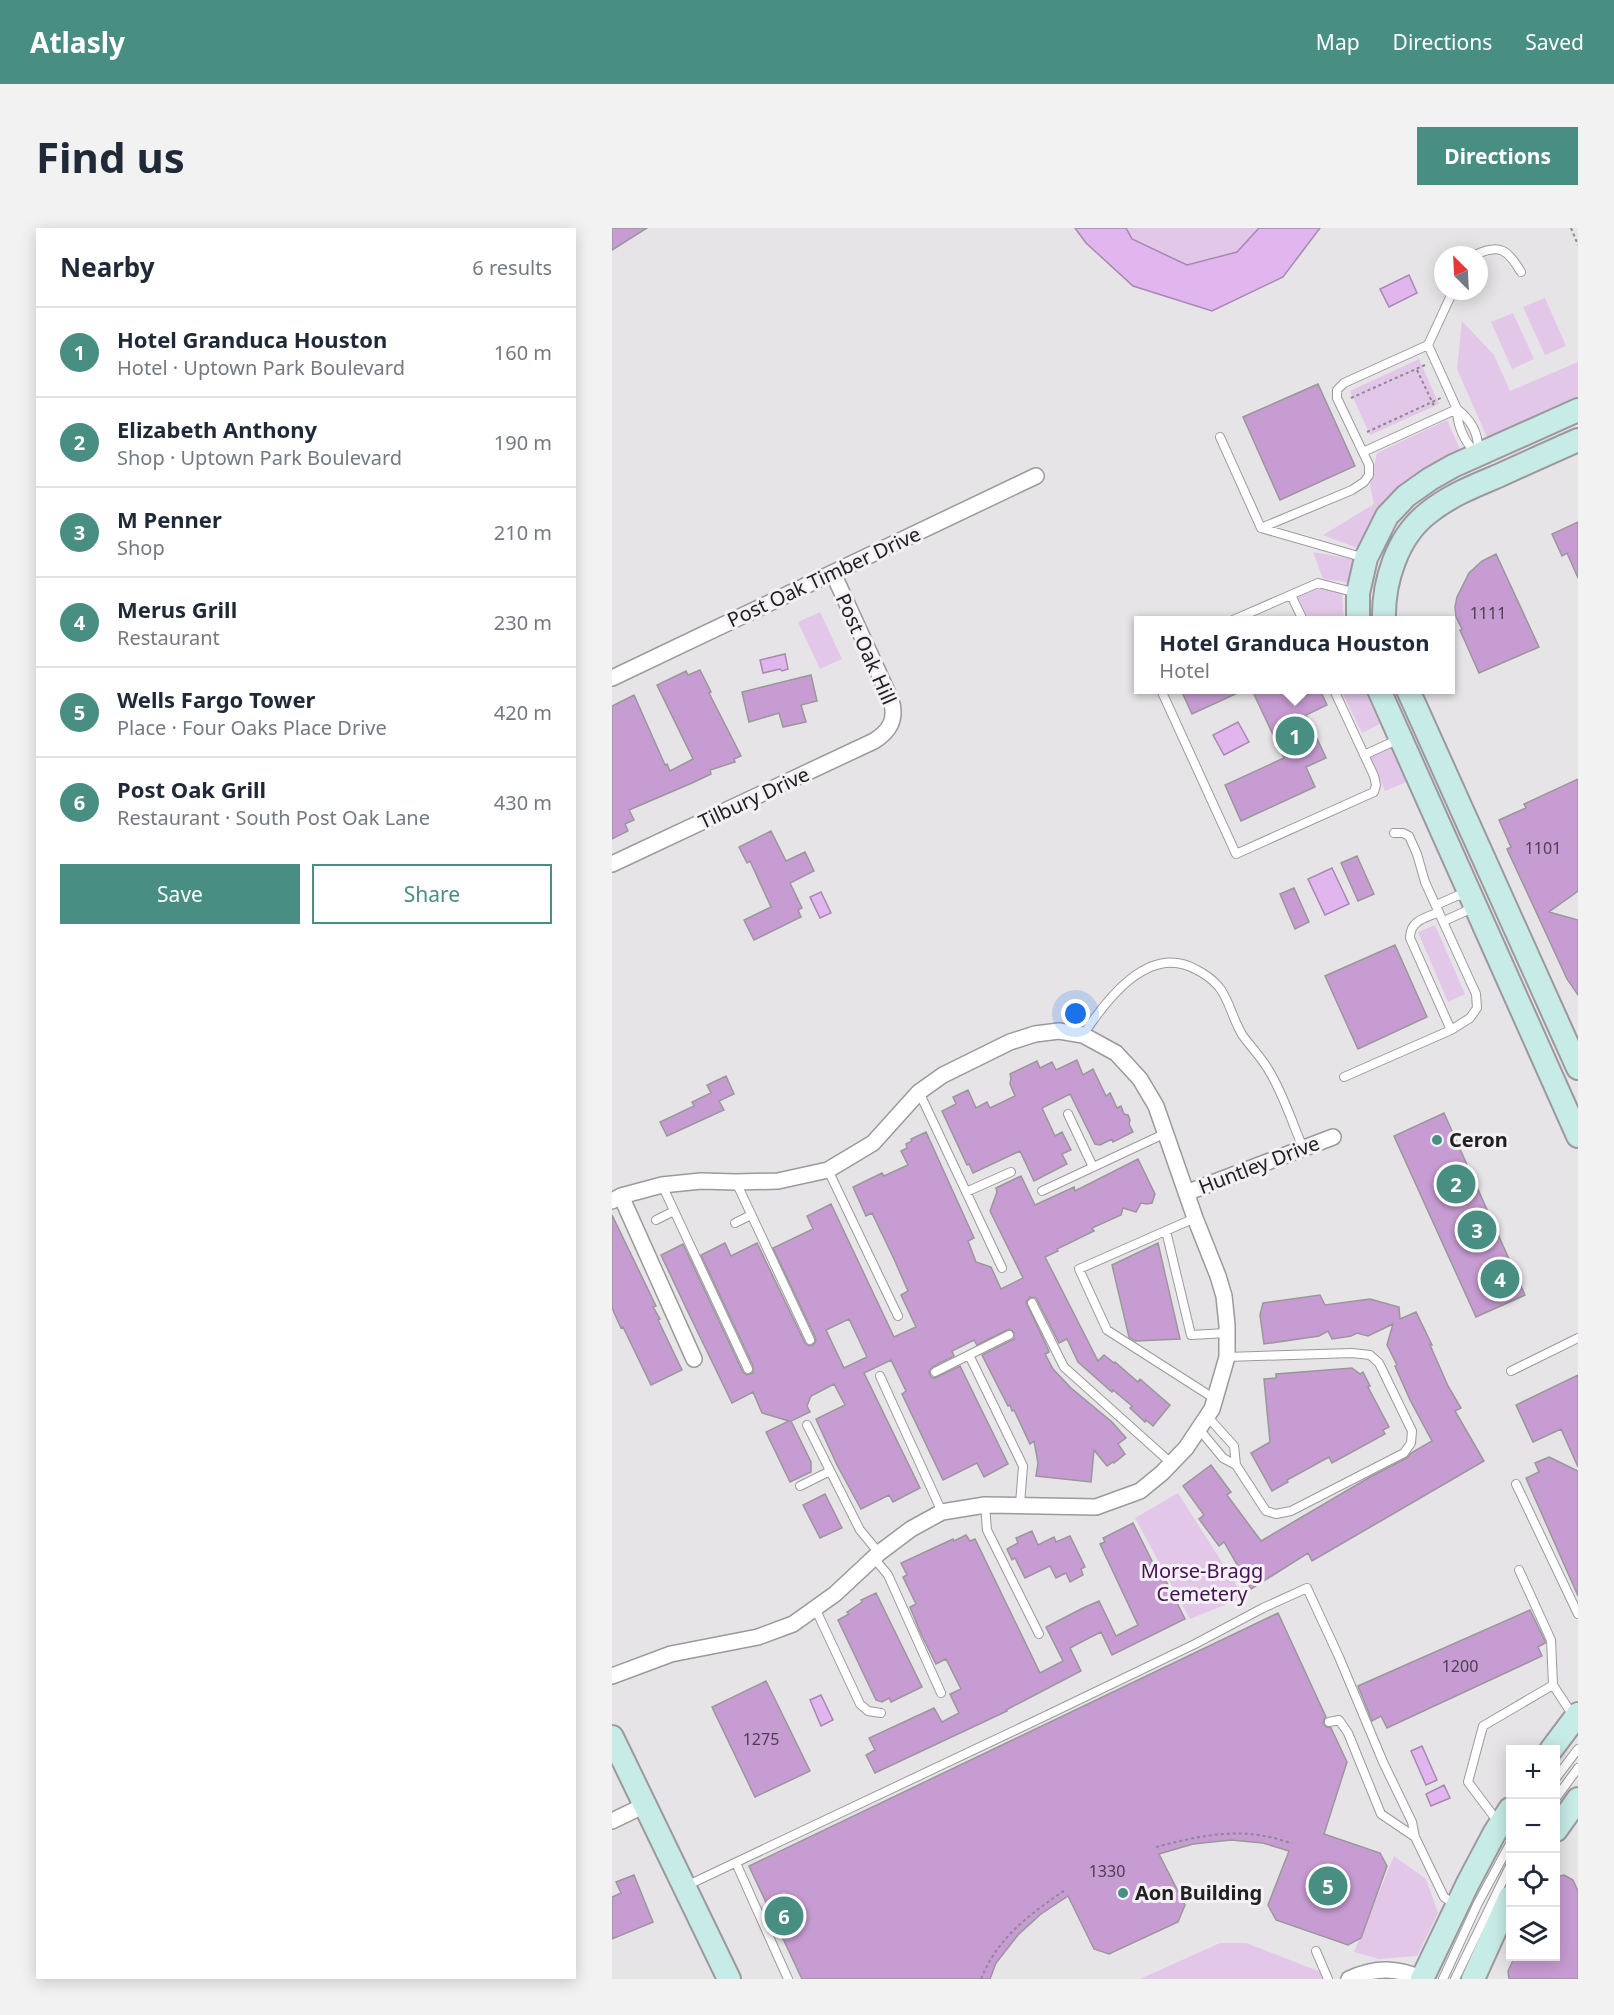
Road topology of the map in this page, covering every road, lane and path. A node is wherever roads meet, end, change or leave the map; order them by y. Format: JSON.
{"nodes":[{"id":1,"x":1571,"y":228,"type":"edge"},
{"id":2,"x":1578,"y":244,"type":"edge"},
{"id":3,"x":1488,"y":249,"type":"edge"},
{"id":4,"x":1521,"y":272,"type":"dead end"},
{"id":5,"x":1449,"y":300,"type":"edge"},
{"id":6,"x":1428,"y":345,"type":"junction"},
{"id":7,"x":1410,"y":353,"type":"junction"},
{"id":8,"x":1435,"y":360,"type":"junction"},
{"id":9,"x":1416,"y":368,"type":"junction"},
{"id":10,"x":1450,"y":394,"type":"junction"},
{"id":11,"x":1432,"y":402,"type":"junction"},
{"id":12,"x":1340,"y":403,"type":"junction"},
{"id":13,"x":1457,"y":409,"type":"junction"},
{"id":14,"x":1578,"y":410,"type":"edge"},
{"id":15,"x":1439,"y":417,"type":"junction"},
{"id":16,"x":1220,"y":436,"type":"dead end"},
{"id":17,"x":1356,"y":437,"type":"junction"},
{"id":18,"x":1578,"y":440,"type":"edge"},
{"id":19,"x":1363,"y":452,"type":"junction"},
{"id":20,"x":1478,"y":455,"type":"junction"},
{"id":21,"x":1036,"y":476,"type":"dead end"},
{"id":22,"x":1489,"y":479,"type":"junction"},
{"id":23,"x":1261,"y":528,"type":"junction"},
{"id":24,"x":1366,"y":558,"type":"junction"},
{"id":25,"x":833,"y":573,"type":"junction"},
{"id":26,"x":1358,"y":593,"type":"junction"},
{"id":27,"x":1291,"y":595,"type":"junction"},
{"id":28,"x":1244,"y":616,"type":"edge"},
{"id":29,"x":1301,"y":616,"type":"edge"},
{"id":30,"x":1358,"y":616,"type":"edge"},
{"id":31,"x":1384,"y":616,"type":"edge"},
{"id":32,"x":612,"y":678,"type":"edge"},
{"id":33,"x":1163,"y":694,"type":"edge"},
{"id":34,"x":1337,"y":694,"type":"edge"},
{"id":35,"x":1381,"y":694,"type":"edge"},
{"id":36,"x":1410,"y":694,"type":"edge"},
{"id":37,"x":890,"y":725,"type":"joint"},
{"id":38,"x":1425,"y":727,"type":"junction"},
{"id":39,"x":1401,"y":739,"type":"junction"},
{"id":40,"x":1364,"y":754,"type":"junction"},
{"id":41,"x":1394,"y":833,"type":"dead end"},
{"id":42,"x":612,"y":864,"type":"edge"},
{"id":43,"x":1496,"y":889,"type":"junction"},
{"id":44,"x":1472,"y":900,"type":"junction"},
{"id":45,"x":1438,"y":908,"type":"junction"},
{"id":46,"x":1443,"y":921,"type":"junction"},
{"id":47,"x":1451,"y":1030,"type":"junction"},
{"id":48,"x":1562,"y":1032,"type":"junction"},
{"id":49,"x":1083,"y":1035,"type":"junction"},
{"id":50,"x":1537,"y":1043,"type":"junction"},
{"id":51,"x":1578,"y":1068,"type":"edge"},
{"id":52,"x":1344,"y":1077,"type":"dead end"},
{"id":53,"x":919,"y":1092,"type":"junction"},
{"id":54,"x":1068,"y":1114,"type":"dead end"},
{"id":55,"x":1166,"y":1133,"type":"junction"},
{"id":56,"x":1578,"y":1136,"type":"edge"},
{"id":57,"x":1333,"y":1137,"type":"dead end"},
{"id":58,"x":1303,"y":1148,"type":"junction"},
{"id":59,"x":1093,"y":1167,"type":"junction"},
{"id":60,"x":828,"y":1170,"type":"junction"},
{"id":61,"x":1011,"y":1172,"type":"dead end"},
{"id":62,"x":736,"y":1182,"type":"junction"},
{"id":63,"x":662,"y":1185,"type":"junction"},
{"id":64,"x":1042,"y":1191,"type":"dead end"},
{"id":65,"x":966,"y":1192,"type":"junction"},
{"id":66,"x":1186,"y":1193,"type":"junction"},
{"id":67,"x":616,"y":1198,"type":"edge"},
{"id":68,"x":674,"y":1211,"type":"junction"},
{"id":69,"x":752,"y":1215,"type":"junction"},
{"id":70,"x":1195,"y":1218,"type":"junction"},
{"id":71,"x":656,"y":1220,"type":"dead end"},
{"id":72,"x":735,"y":1223,"type":"dead end"},
{"id":73,"x":1166,"y":1231,"type":"junction"},
{"id":74,"x":1002,"y":1268,"type":"dead end"},
{"id":75,"x":1032,"y":1303,"type":"dead end"},
{"id":76,"x":898,"y":1316,"type":"dead end"},
{"id":77,"x":1227,"y":1333,"type":"junction"},
{"id":78,"x":1010,"y":1335,"type":"dead end"},
{"id":79,"x":1578,"y":1338,"type":"edge"},
{"id":80,"x":810,"y":1340,"type":"dead end"},
{"id":81,"x":969,"y":1355,"type":"junction"},
{"id":82,"x":1227,"y":1357,"type":"junction"},
{"id":83,"x":694,"y":1359,"type":"dead end"},
{"id":84,"x":748,"y":1369,"type":"dead end"},
{"id":85,"x":1511,"y":1371,"type":"dead end"},
{"id":86,"x":935,"y":1372,"type":"dead end"},
{"id":87,"x":880,"y":1376,"type":"dead end"},
{"id":88,"x":1215,"y":1399,"type":"junction"},
{"id":89,"x":1203,"y":1423,"type":"junction"},
{"id":90,"x":807,"y":1425,"type":"dead end"},
{"id":91,"x":1226,"y":1437,"type":"junction"},
{"id":92,"x":1214,"y":1447,"type":"junction"},
{"id":93,"x":1172,"y":1463,"type":"junction"},
{"id":94,"x":1236,"y":1465,"type":"junction"},
{"id":95,"x":830,"y":1471,"type":"junction"},
{"id":96,"x":1516,"y":1484,"type":"dead end"},
{"id":97,"x":800,"y":1486,"type":"dead end"},
{"id":98,"x":985,"y":1504,"type":"junction"},
{"id":99,"x":1020,"y":1504,"type":"junction"},
{"id":100,"x":942,"y":1512,"type":"junction"},
{"id":101,"x":877,"y":1555,"type":"junction"},
{"id":102,"x":1519,"y":1570,"type":"dead end"},
{"id":103,"x":815,"y":1608,"type":"junction"},
{"id":104,"x":1578,"y":1614,"type":"edge"},
{"id":105,"x":1039,"y":1634,"type":"dead end"},
{"id":106,"x":612,"y":1676,"type":"edge"},
{"id":107,"x":1553,"y":1685,"type":"junction"},
{"id":108,"x":941,"y":1693,"type":"dead end"},
{"id":109,"x":881,"y":1713,"type":"dead end"},
{"id":110,"x":1576,"y":1716,"type":"edge"},
{"id":111,"x":1329,"y":1722,"type":"dead end"},
{"id":112,"x":612,"y":1737,"type":"edge"},
{"id":113,"x":1554,"y":1745,"type":"edge"},
{"id":114,"x":1578,"y":1749,"type":"edge"},
{"id":115,"x":1578,"y":1768,"type":"edge"},
{"id":116,"x":1560,"y":1773,"type":"edge"},
{"id":117,"x":1560,"y":1793,"type":"edge"},
{"id":118,"x":1578,"y":1799,"type":"edge"},
{"id":119,"x":645,"y":1805,"type":"junction"},
{"id":120,"x":612,"y":1821,"type":"edge"},
{"id":121,"x":1560,"y":1824,"type":"edge"},
{"id":122,"x":1506,"y":1825,"type":"edge"},
{"id":123,"x":1506,"y":1826,"type":"edge"},
{"id":124,"x":1506,"y":1829,"type":"edge"},
{"id":125,"x":1415,"y":1837,"type":"junction"},
{"id":126,"x":1292,"y":1843,"type":"dead end"},
{"id":127,"x":1156,"y":1847,"type":"dead end"},
{"id":128,"x":736,"y":1863,"type":"junction"},
{"id":129,"x":1506,"y":1874,"type":"edge"},
{"id":130,"x":684,"y":1887,"type":"junction"},
{"id":131,"x":1065,"y":1890,"type":"dead end"},
{"id":132,"x":1458,"y":1906,"type":"junction"},
{"id":133,"x":1506,"y":1906,"type":"edge"},
{"id":134,"x":1316,"y":1951,"type":"dead end"},
{"id":135,"x":729,"y":1979,"type":"edge"},
{"id":136,"x":788,"y":1979,"type":"edge"},
{"id":137,"x":981,"y":1979,"type":"edge"},
{"id":138,"x":1328,"y":1979,"type":"edge"},
{"id":139,"x":1349,"y":1979,"type":"edge"},
{"id":140,"x":1423,"y":1979,"type":"edge"},
{"id":141,"x":1443,"y":1979,"type":"edge"},
{"id":142,"x":1455,"y":1979,"type":"edge"},
{"id":143,"x":1473,"y":1979,"type":"edge"}],
"edges":[{"from":1,"to":2,"type":"path"},
{"from":3,"to":4,"type":"lane"},
{"from":5,"to":6,"type":"lane"},
{"from":6,"to":7,"type":"lane"},
{"from":6,"to":8,"type":"lane"},
{"from":7,"to":9,"type":"path"},
{"from":7,"to":12,"type":"lane"},
{"from":8,"to":9,"type":"path"},
{"from":8,"to":10,"type":"lane"},
{"from":9,"to":11,"type":"path"},
{"from":9,"to":12,"type":"path"},
{"from":10,"to":11,"type":"path"},
{"from":10,"to":13,"type":"lane"},
{"from":11,"to":15,"type":"path"},
{"from":11,"to":17,"type":"path"},
{"from":12,"to":17,"type":"lane"},
{"from":13,"to":15,"type":"lane"},
{"from":13,"to":20,"type":"lane"},
{"from":14,"to":20,"type":"street"},
{"from":15,"to":19,"type":"lane"},
{"from":16,"to":23,"type":"lane"},
{"from":17,"to":19,"type":"lane"},
{"from":18,"to":22,"type":"street"},
{"from":19,"to":23,"type":"lane"},
{"from":20,"to":22,"type":"street"},
{"from":20,"to":24,"type":"street"},
{"from":21,"to":25,"type":"street","name":"Post Oak Timber Drive"},
{"from":22,"to":31,"type":"street"},
{"from":23,"to":24,"type":"lane"},
{"from":24,"to":26,"type":"street"},
{"from":25,"to":32,"type":"street","name":"Post Oak Timber Drive"},
{"from":25,"to":37,"type":"street","name":"Post Oak Hill"},
{"from":26,"to":27,"type":"lane"},
{"from":26,"to":30,"type":"street"},
{"from":27,"to":28,"type":"lane"},
{"from":27,"to":29,"type":"lane"},
{"from":33,"to":40,"type":"lane"},
{"from":34,"to":40,"type":"lane"},
{"from":35,"to":39,"type":"street"},
{"from":36,"to":38,"type":"street"},
{"from":37,"to":42,"type":"street","name":"Tilbury Drive"},
{"from":38,"to":39,"type":"street"},
{"from":38,"to":43,"type":"street"},
{"from":39,"to":40,"type":"lane"},
{"from":39,"to":44,"type":"street"},
{"from":41,"to":45,"type":"lane"},
{"from":43,"to":44,"type":"street"},
{"from":43,"to":48,"type":"street"},
{"from":44,"to":45,"type":"lane"},
{"from":44,"to":46,"type":"lane"},
{"from":44,"to":50,"type":"street"},
{"from":45,"to":46,"type":"lane"},
{"from":45,"to":47,"type":"lane"},
{"from":46,"to":47,"type":"lane"},
{"from":47,"to":52,"type":"lane"},
{"from":48,"to":50,"type":"street"},
{"from":48,"to":51,"type":"street"},
{"from":49,"to":53,"type":"street"},
{"from":49,"to":55,"type":"street"},
{"from":49,"to":58,"type":"lane"},
{"from":50,"to":56,"type":"street"},
{"from":53,"to":60,"type":"street"},
{"from":53,"to":65,"type":"lane"},
{"from":54,"to":59,"type":"lane"},
{"from":55,"to":59,"type":"lane"},
{"from":55,"to":66,"type":"street"},
{"from":57,"to":58,"type":"street","name":"Huntley Drive"},
{"from":58,"to":66,"type":"street","name":"Huntley Drive"},
{"from":59,"to":64,"type":"lane"},
{"from":60,"to":62,"type":"street"},
{"from":60,"to":76,"type":"lane"},
{"from":61,"to":65,"type":"lane"},
{"from":62,"to":63,"type":"street"},
{"from":62,"to":69,"type":"lane"},
{"from":63,"to":67,"type":"street"},
{"from":63,"to":68,"type":"lane"},
{"from":65,"to":74,"type":"lane"},
{"from":66,"to":70,"type":"street"},
{"from":67,"to":83,"type":"street"},
{"from":68,"to":71,"type":"lane"},
{"from":68,"to":84,"type":"lane"},
{"from":69,"to":72,"type":"lane"},
{"from":69,"to":80,"type":"lane"},
{"from":70,"to":73,"type":"lane"},
{"from":70,"to":77,"type":"street"},
{"from":73,"to":77,"type":"lane"},
{"from":73,"to":88,"type":"lane"},
{"from":75,"to":93,"type":"lane"},
{"from":77,"to":82,"type":"street"},
{"from":78,"to":81,"type":"lane"},
{"from":79,"to":85,"type":"lane"},
{"from":81,"to":86,"type":"lane"},
{"from":81,"to":99,"type":"lane"},
{"from":82,"to":88,"type":"street"},
{"from":82,"to":94,"type":"lane"},
{"from":87,"to":100,"type":"lane"},
{"from":88,"to":89,"type":"street"},
{"from":89,"to":91,"type":"lane"},
{"from":89,"to":92,"type":"lane"},
{"from":89,"to":93,"type":"street"},
{"from":90,"to":95,"type":"lane"},
{"from":91,"to":92,"type":"lane"},
{"from":91,"to":94,"type":"lane"},
{"from":92,"to":94,"type":"lane"},
{"from":93,"to":99,"type":"street"},
{"from":95,"to":97,"type":"lane"},
{"from":95,"to":101,"type":"lane"},
{"from":96,"to":104,"type":"lane"},
{"from":98,"to":99,"type":"street"},
{"from":98,"to":100,"type":"street"},
{"from":98,"to":105,"type":"lane"},
{"from":100,"to":101,"type":"street"},
{"from":101,"to":103,"type":"street"},
{"from":101,"to":108,"type":"lane"},
{"from":102,"to":107,"type":"lane"},
{"from":103,"to":106,"type":"street"},
{"from":103,"to":109,"type":"lane"},
{"from":107,"to":110,"type":"lane"},
{"from":107,"to":122,"type":"lane"},
{"from":110,"to":113,"type":"street"},
{"from":111,"to":125,"type":"lane"},
{"from":112,"to":119,"type":"street"},
{"from":114,"to":116,"type":"lane"},
{"from":115,"to":117,"type":"lane"},
{"from":118,"to":121,"type":"street"},
{"from":119,"to":120,"type":"street"},
{"from":119,"to":130,"type":"street"},
{"from":123,"to":132,"type":"street"},
{"from":124,"to":141,"type":"lane"},
{"from":125,"to":128,"type":"lane"},
{"from":125,"to":132,"type":"lane"},
{"from":126,"to":127,"type":"path"},
{"from":128,"to":130,"type":"lane"},
{"from":128,"to":136,"type":"lane"},
{"from":129,"to":142,"type":"lane"},
{"from":130,"to":135,"type":"street"},
{"from":131,"to":137,"type":"path"},
{"from":132,"to":140,"type":"street"},
{"from":133,"to":143,"type":"street"},
{"from":134,"to":138,"type":"lane"},
{"from":139,"to":140,"type":"street"}]}
